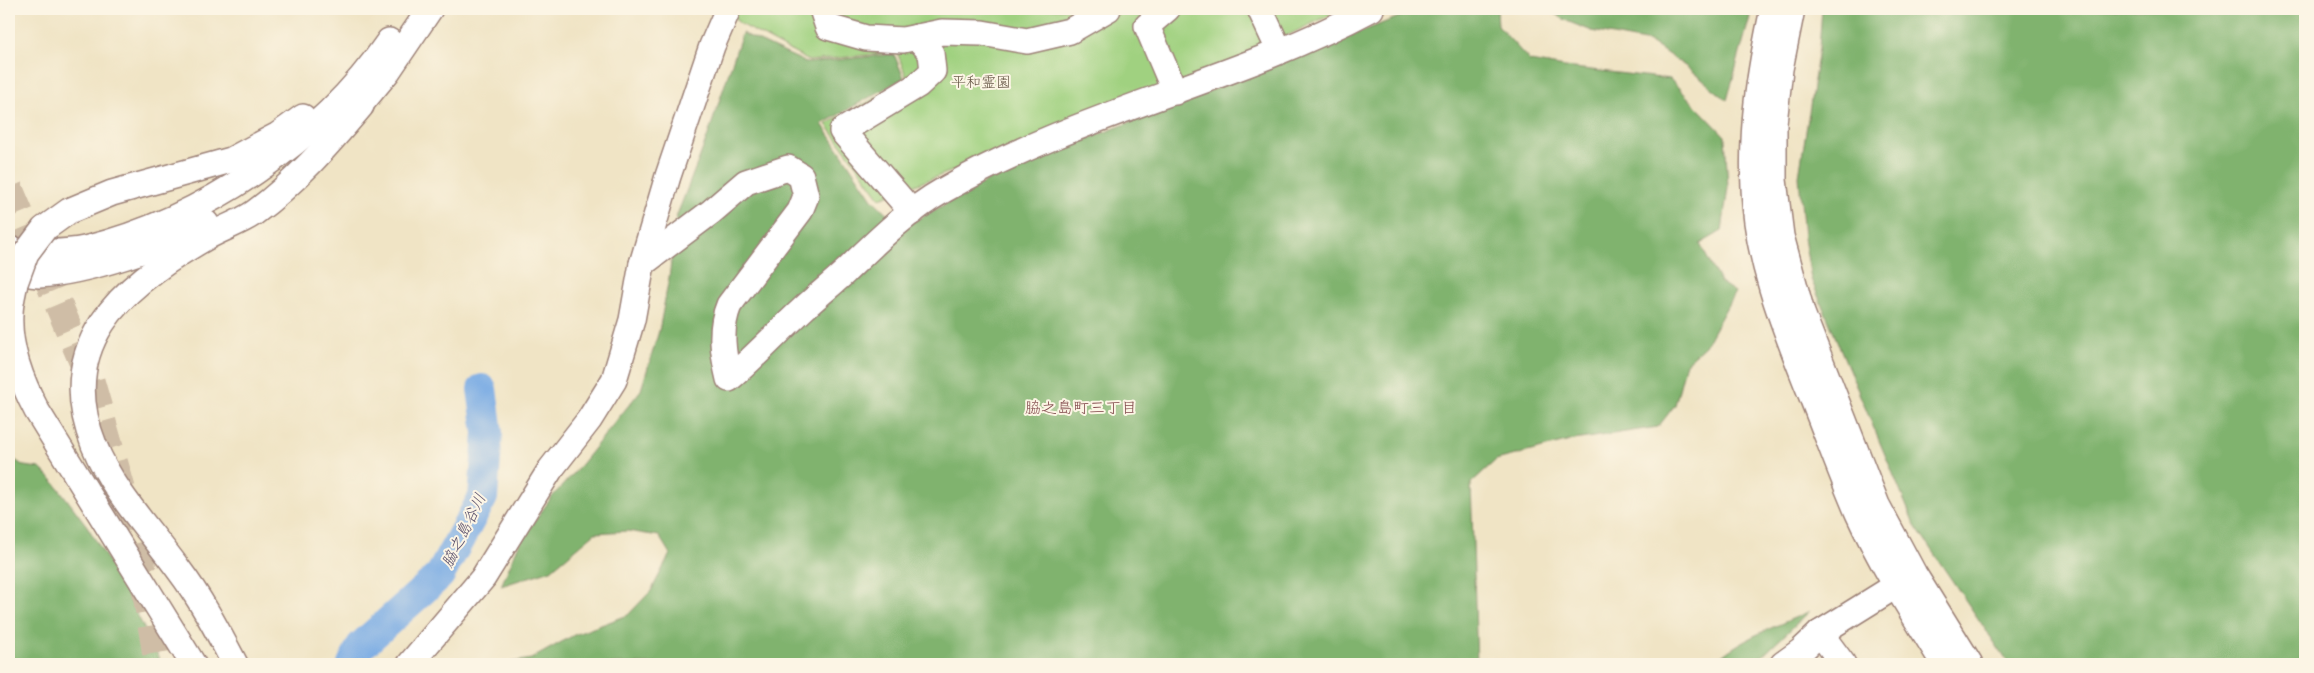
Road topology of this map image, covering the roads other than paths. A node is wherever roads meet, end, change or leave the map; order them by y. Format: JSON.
{"nodes":[{"id":1,"x":411,"y":9,"type":"edge"},
{"id":2,"x":430,"y":9,"type":"edge"},
{"id":3,"x":728,"y":9,"type":"edge"},
{"id":4,"x":822,"y":9,"type":"edge"},
{"id":5,"x":1108,"y":9,"type":"edge"},
{"id":6,"x":1167,"y":9,"type":"edge"},
{"id":7,"x":1260,"y":9,"type":"edge"},
{"id":8,"x":1371,"y":9,"type":"edge"},
{"id":9,"x":1772,"y":9,"type":"edge"},
{"id":10,"x":1792,"y":9,"type":"edge"},
{"id":11,"x":917,"y":37,"type":"junction"},
{"id":12,"x":1279,"y":50,"type":"junction"},
{"id":13,"x":1174,"y":92,"type":"junction"},
{"id":14,"x":358,"y":95,"type":"junction"},
{"id":15,"x":912,"y":212,"type":"junction"},
{"id":16,"x":9,"y":250,"type":"edge"},
{"id":17,"x":642,"y":264,"type":"junction"},
{"id":18,"x":12,"y":276,"type":"edge"},
{"id":19,"x":1905,"y":580,"type":"junction"},
{"id":20,"x":1820,"y":633,"type":"junction"},
{"id":21,"x":193,"y":664,"type":"edge"},
{"id":22,"x":235,"y":664,"type":"edge"},
{"id":23,"x":410,"y":664,"type":"edge"},
{"id":24,"x":1783,"y":664,"type":"edge"},
{"id":25,"x":1843,"y":664,"type":"edge"},
{"id":26,"x":1944,"y":664,"type":"edge"},
{"id":27,"x":1970,"y":664,"type":"edge"}],
"edges":[{"from":1,"to":14,"type":"street"},
{"from":2,"to":14,"type":"street"},
{"from":3,"to":17,"type":"street"},
{"from":4,"to":11,"type":"street"},
{"from":5,"to":11,"type":"street"},
{"from":6,"to":13,"type":"street"},
{"from":7,"to":12,"type":"street"},
{"from":8,"to":12,"type":"street"},
{"from":9,"to":19,"type":"street"},
{"from":10,"to":19,"type":"street"},
{"from":11,"to":15,"type":"street"},
{"from":12,"to":13,"type":"street"},
{"from":13,"to":15,"type":"street"},
{"from":14,"to":16,"type":"street"},
{"from":14,"to":18,"type":"street"},
{"from":14,"to":18,"type":"street","bridge":true},
{"from":14,"to":22,"type":"street"},
{"from":15,"to":17,"type":"street"},
{"from":17,"to":23,"type":"street"},
{"from":18,"to":21,"type":"street"},
{"from":19,"to":20,"type":"street"},
{"from":19,"to":26,"type":"street"},
{"from":19,"to":27,"type":"street"},
{"from":20,"to":24,"type":"street"},
{"from":20,"to":25,"type":"street"}]}
